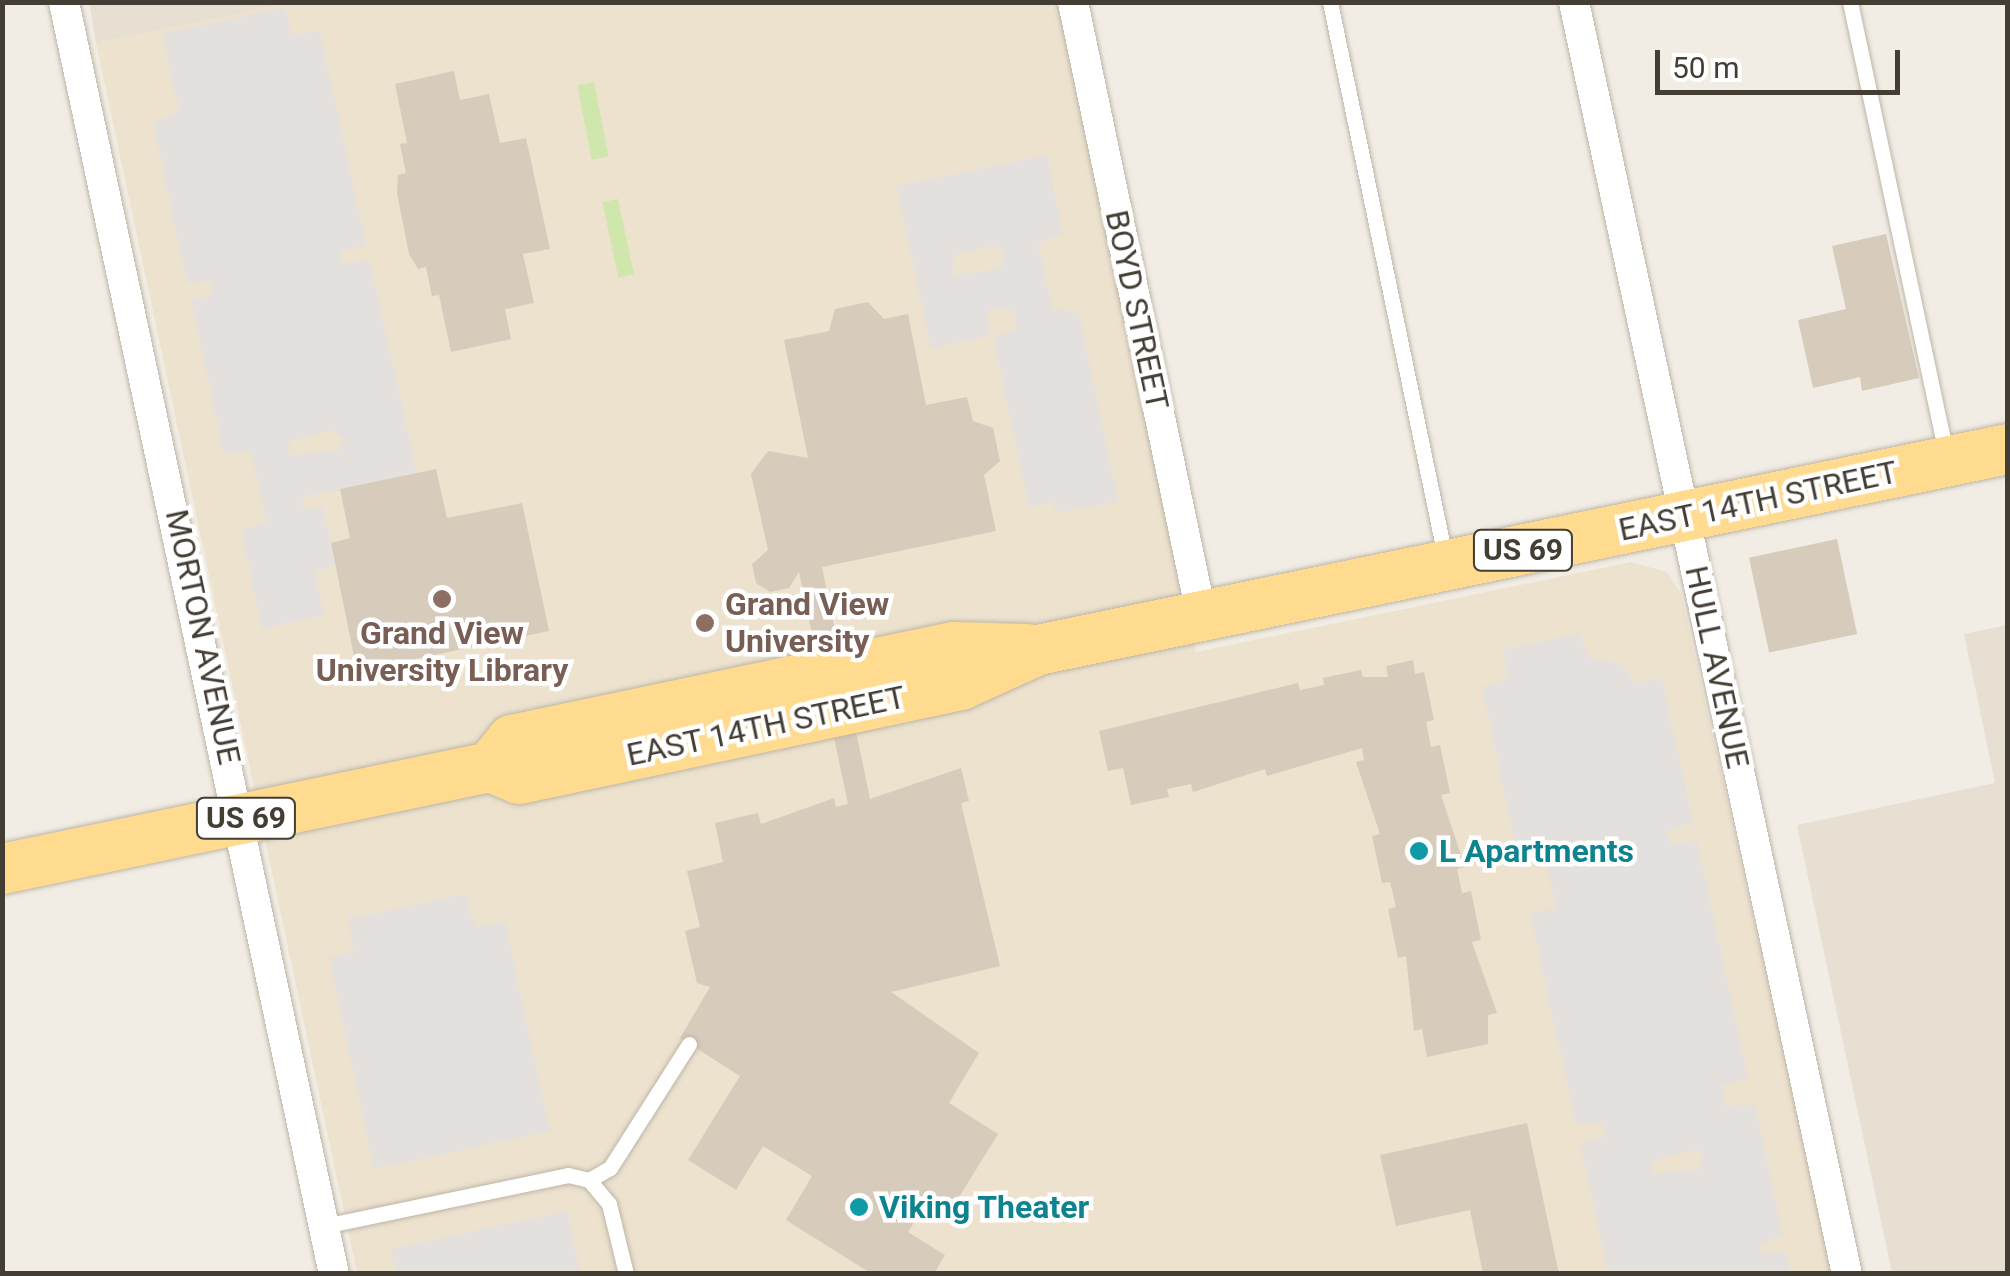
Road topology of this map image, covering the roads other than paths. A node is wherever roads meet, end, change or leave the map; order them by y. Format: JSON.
{"nodes":[{"id":1,"x":64,"y":2,"type":"edge"},
{"id":2,"x":1073,"y":2,"type":"edge"},
{"id":3,"x":1330,"y":2,"type":"edge"},
{"id":4,"x":1574,"y":2,"type":"edge"},
{"id":5,"x":1850,"y":2,"type":"edge"},
{"id":6,"x":2008,"y":449,"type":"edge"},
{"id":7,"x":1948,"y":462,"type":"junction"},
{"id":8,"x":1684,"y":517,"type":"junction"},
{"id":9,"x":1446,"y":566,"type":"junction"},
{"id":10,"x":1202,"y":618,"type":"junction"},
{"id":11,"x":242,"y":819,"type":"junction"},
{"id":12,"x":3,"y":866,"type":"edge"},
{"id":13,"x":688,"y":1044,"type":"dead end"},
{"id":14,"x":589,"y":1180,"type":"junction"},
{"id":15,"x":324,"y":1226,"type":"junction"},
{"id":16,"x":334,"y":1274,"type":"edge"},
{"id":17,"x":626,"y":1274,"type":"edge"},
{"id":18,"x":1847,"y":1274,"type":"edge"}],
"edges":[{"from":1,"to":11,"type":"street","name":"MORTON AVENUE"},
{"from":2,"to":10,"type":"street","name":"BOYD STREET"},
{"from":3,"to":9,"type":"lane"},
{"from":4,"to":8,"type":"street","name":"HULL AVENUE"},
{"from":5,"to":7,"type":"lane"},
{"from":6,"to":7,"type":"main road","name":"EAST 14TH STREET","number":"US 69"},
{"from":7,"to":8,"type":"main road","name":"EAST 14TH STREET","number":"US 69"},
{"from":8,"to":9,"type":"main road","name":"EAST 14TH STREET","number":"US 69"},
{"from":8,"to":18,"type":"street","name":"HULL AVENUE"},
{"from":9,"to":10,"type":"main road","name":"EAST 14TH STREET","number":"US 69"},
{"from":10,"to":11,"type":"main road","name":"EAST 14TH STREET","number":"US 69"},
{"from":11,"to":12,"type":"main road","name":"EAST 14TH STREET","number":"US 69"},
{"from":11,"to":15,"type":"street","name":"MORTON AVENUE"},
{"from":13,"to":14,"type":"lane"},
{"from":14,"to":15,"type":"lane"},
{"from":14,"to":17,"type":"lane"},
{"from":15,"to":16,"type":"street","name":"MORTON AVENUE"}]}
